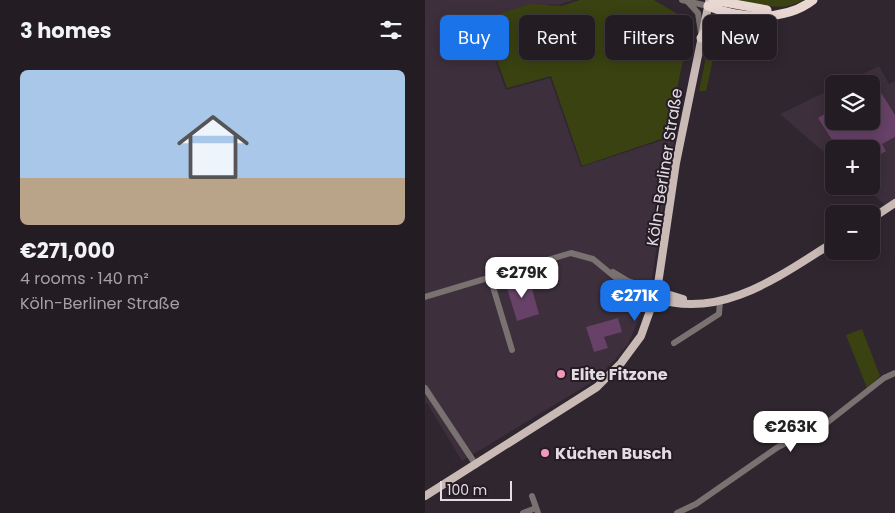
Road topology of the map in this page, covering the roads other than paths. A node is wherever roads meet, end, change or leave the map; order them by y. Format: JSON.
{"nodes":[{"id":1,"x":807,"y":0,"type":"edge"},
{"id":2,"x":813,"y":0,"type":"edge"},
{"id":3,"x":685,"y":1,"type":"edge"},
{"id":4,"x":710,"y":2,"type":"edge"},
{"id":5,"x":731,"y":6,"type":"edge"},
{"id":6,"x":701,"y":38,"type":"junction"},
{"id":7,"x":895,"y":203,"type":"edge"},
{"id":8,"x":880,"y":213,"type":"edge"},
{"id":9,"x":825,"y":248,"type":"edge"},
{"id":10,"x":490,"y":277,"type":"junction"},
{"id":11,"x":656,"y":295,"type":"junction"},
{"id":12,"x":425,"y":297,"type":"edge"},
{"id":13,"x":720,"y":301,"type":"junction"},
{"id":14,"x":674,"y":343,"type":"dead end"},
{"id":15,"x":512,"y":350,"type":"dead end"},
{"id":16,"x":895,"y":373,"type":"edge"},
{"id":17,"x":425,"y":388,"type":"edge"},
{"id":18,"x":427,"y":396,"type":"edge"},
{"id":19,"x":476,"y":464,"type":"junction"},
{"id":20,"x":425,"y":496,"type":"edge"},
{"id":21,"x":532,"y":496,"type":"dead end"},
{"id":22,"x":537,"y":510,"type":"edge"},
{"id":23,"x":523,"y":513,"type":"edge"},
{"id":24,"x":677,"y":513,"type":"edge"}],
"edges":[{"from":1,"to":5,"type":"highway"},
{"from":2,"to":5,"type":"highway"},
{"from":3,"to":4,"type":"street"},
{"from":3,"to":6,"type":"street"},
{"from":4,"to":5,"type":"highway"},
{"from":4,"to":6,"type":"main road","name":"Köln-Berliner Straße"},
{"from":5,"to":6,"type":"highway"},
{"from":6,"to":11,"type":"main road","name":"Köln-Berliner Straße"},
{"from":7,"to":8,"type":"main road"},
{"from":9,"to":13,"type":"main road"},
{"from":10,"to":11,"type":"street"},
{"from":10,"to":12,"type":"street"},
{"from":10,"to":15,"type":"street"},
{"from":11,"to":13,"type":"main road"},
{"from":11,"to":19,"type":"main road","name":"Köln-Berliner Straße"},
{"from":13,"to":14,"type":"street"},
{"from":16,"to":24,"type":"street"},
{"from":17,"to":18,"type":"street"},
{"from":18,"to":19,"type":"street"},
{"from":19,"to":20,"type":"main road","name":"Köln-Berliner Straße"},
{"from":21,"to":22,"type":"street"},
{"from":22,"to":23,"type":"street"}]}
